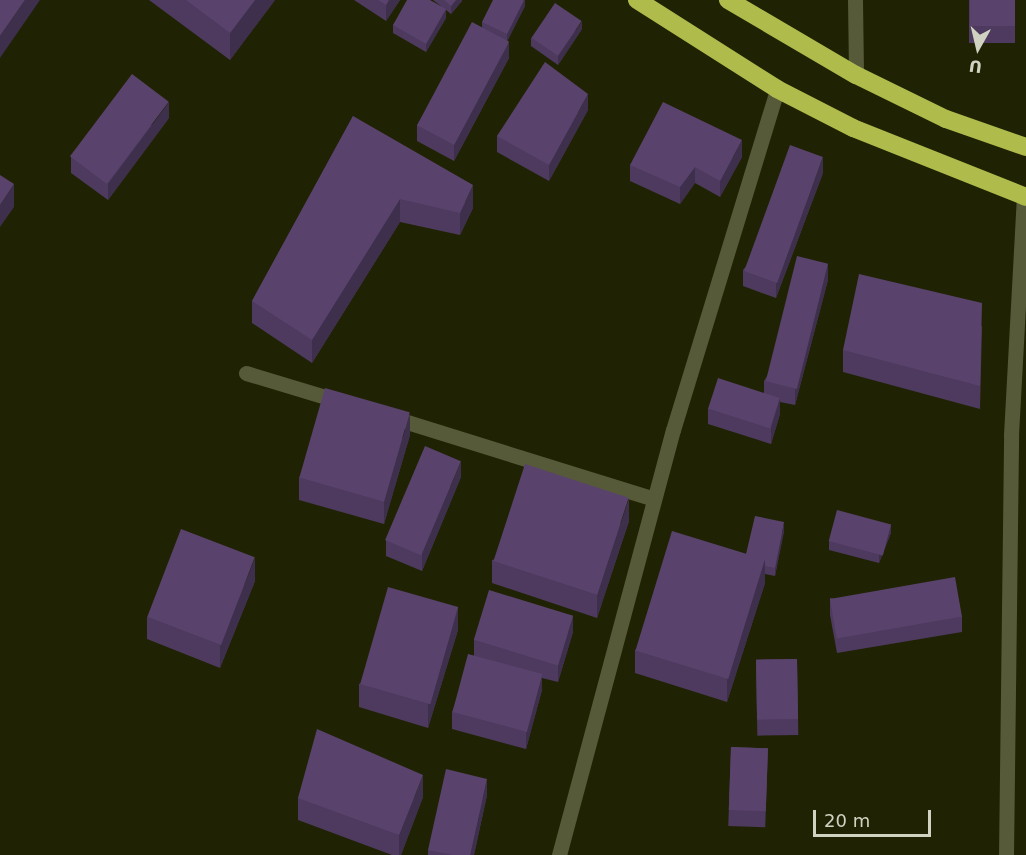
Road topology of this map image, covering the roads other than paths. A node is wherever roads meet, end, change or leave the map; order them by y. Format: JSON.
{"nodes":[{"id":1,"x":637,"y":0,"type":"edge"},
{"id":2,"x":728,"y":0,"type":"edge"},
{"id":3,"x":855,"y":0,"type":"edge"},
{"id":4,"x":856,"y":75,"type":"junction"},
{"id":5,"x":777,"y":89,"type":"junction"},
{"id":6,"x":1026,"y":147,"type":"edge"},
{"id":7,"x":1025,"y":197,"type":"edge"},
{"id":8,"x":246,"y":373,"type":"dead end"},
{"id":9,"x":654,"y":499,"type":"junction"},
{"id":10,"x":559,"y":855,"type":"edge"},
{"id":11,"x":1006,"y":855,"type":"edge"}],
"edges":[{"from":1,"to":5,"type":"highway"},
{"from":2,"to":4,"type":"highway"},
{"from":3,"to":4,"type":"street"},
{"from":4,"to":6,"type":"highway"},
{"from":5,"to":7,"type":"highway"},
{"from":5,"to":9,"type":"street"},
{"from":7,"to":11,"type":"street"},
{"from":8,"to":9,"type":"street"},
{"from":9,"to":10,"type":"street"}]}
